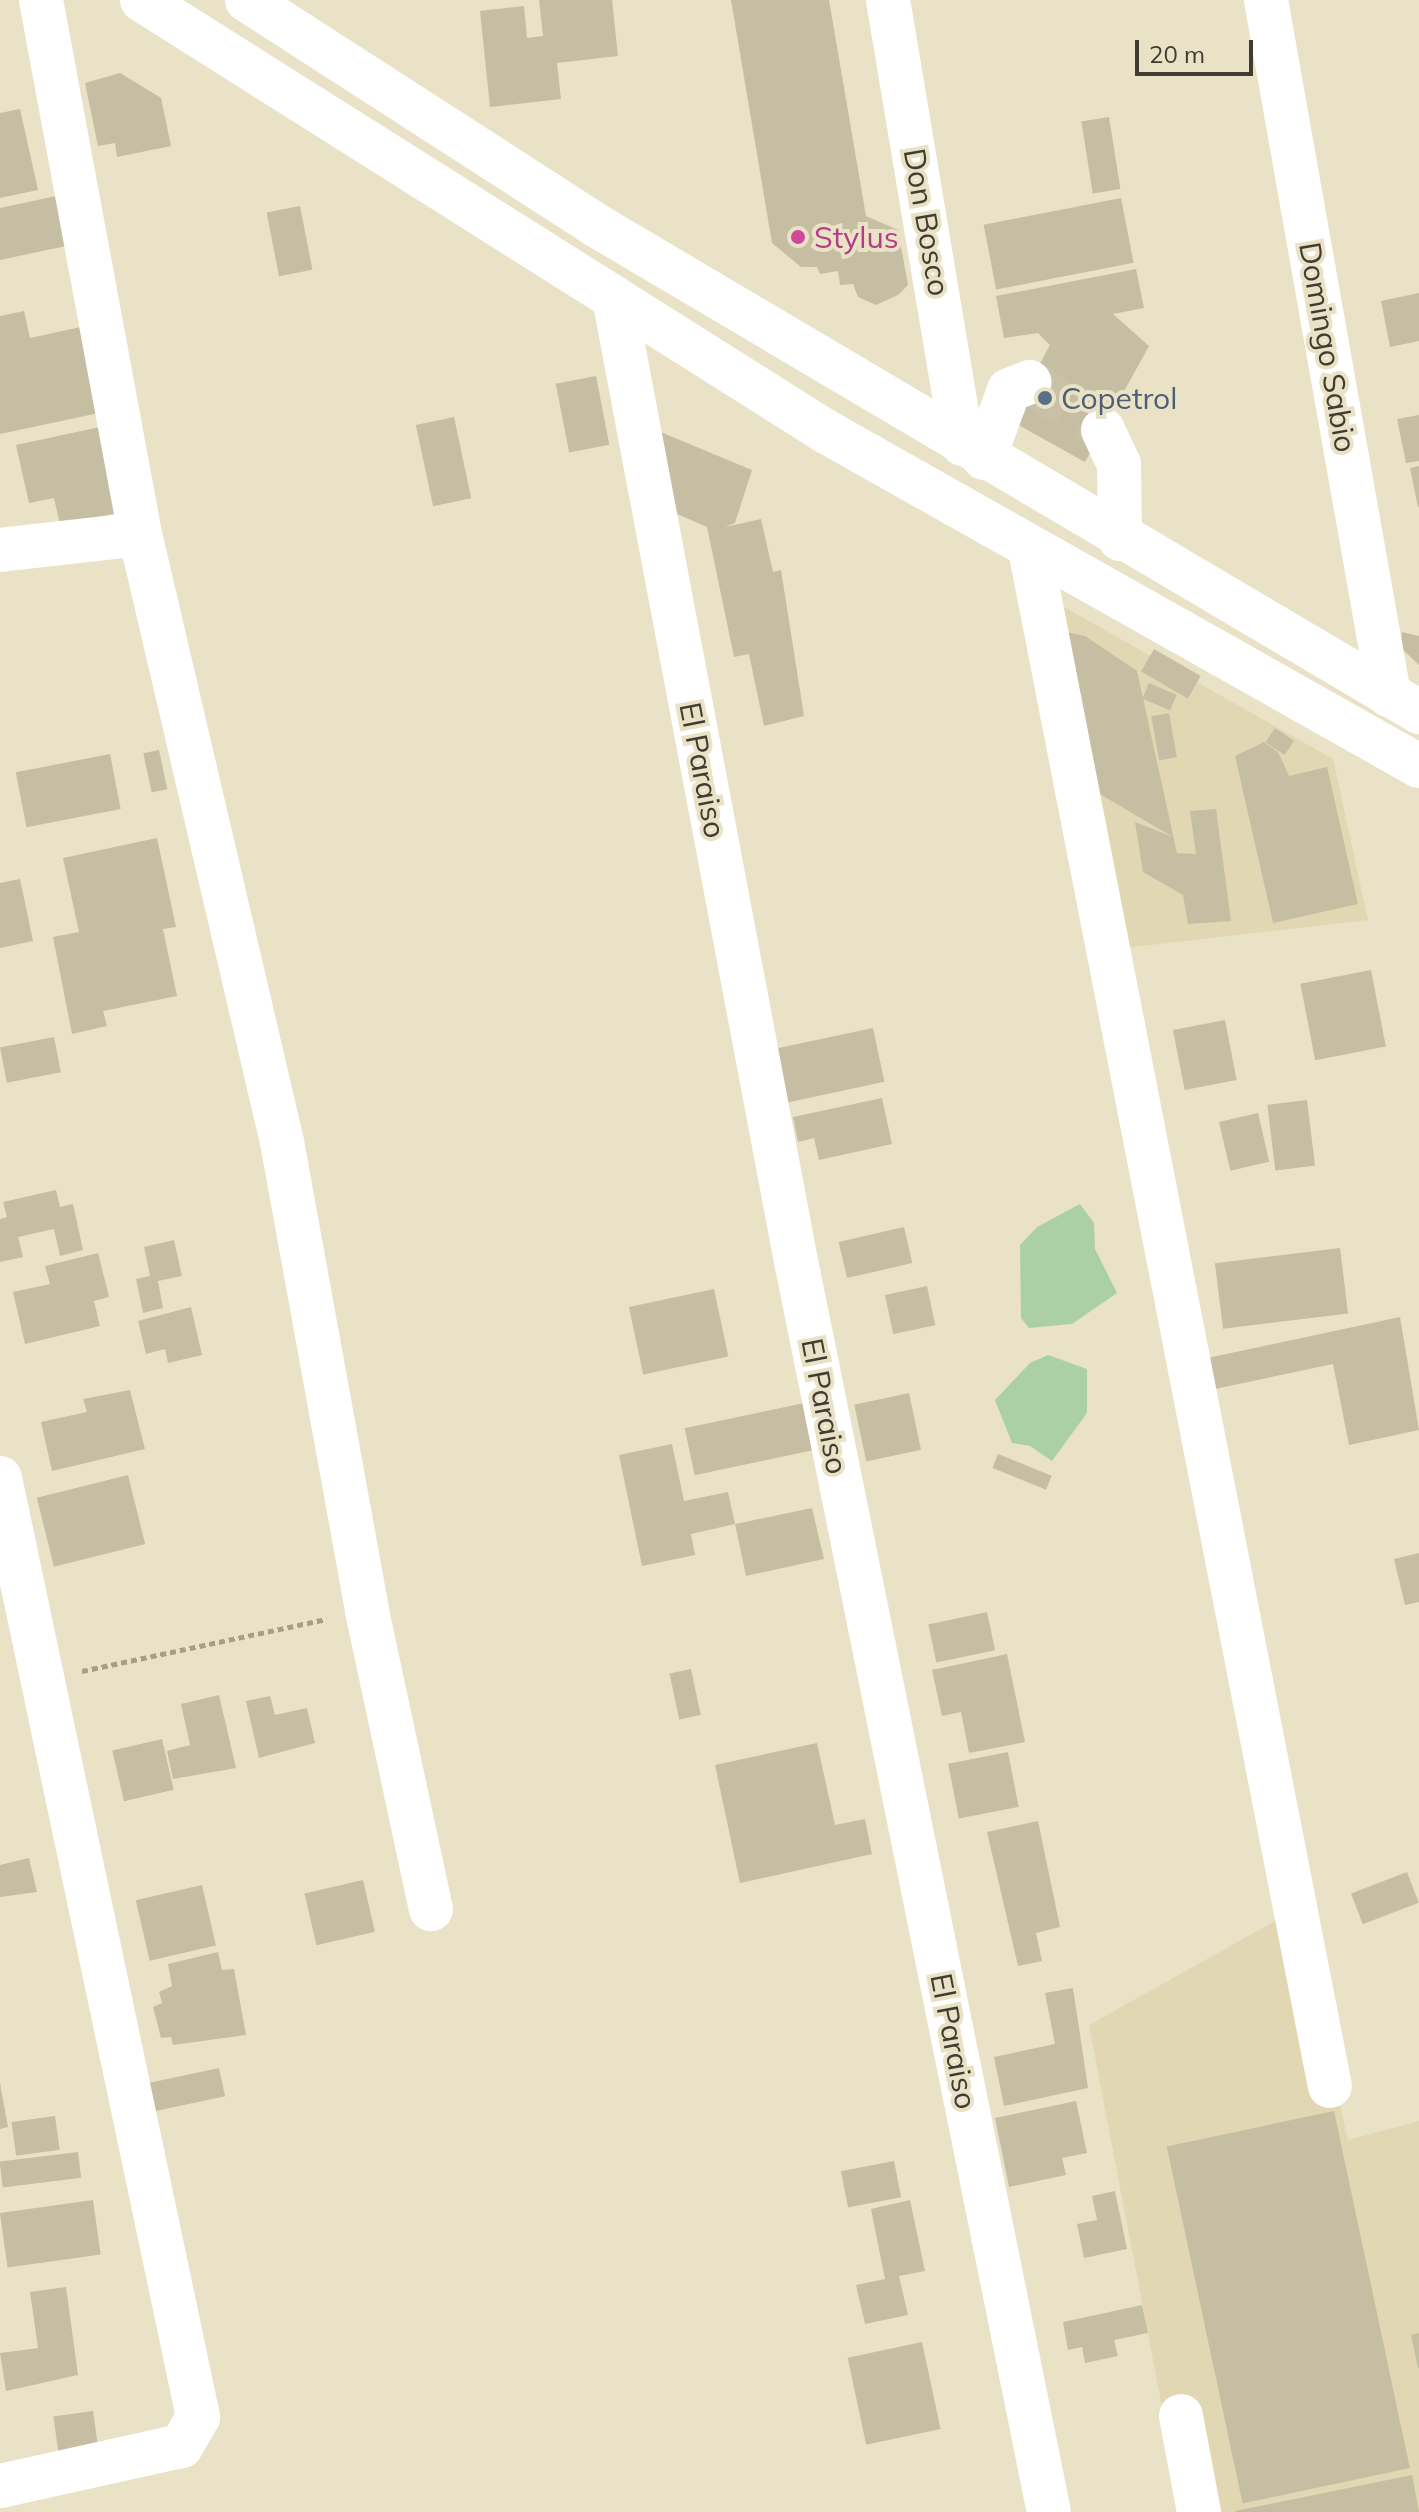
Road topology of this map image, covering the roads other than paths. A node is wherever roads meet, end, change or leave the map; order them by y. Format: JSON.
{"nodes":[{"id":1,"x":41,"y":0,"type":"edge"},
{"id":2,"x":247,"y":0,"type":"edge"},
{"id":3,"x":888,"y":0,"type":"edge"},
{"id":4,"x":1266,"y":0,"type":"edge"},
{"id":5,"x":163,"y":6,"type":"edge"},
{"id":6,"x":614,"y":298,"type":"junction"},
{"id":7,"x":1030,"y":382,"type":"dead end"},
{"id":8,"x":1103,"y":430,"type":"tunnel mouth"},
{"id":9,"x":973,"y":451,"type":"junction"},
{"id":10,"x":140,"y":534,"type":"junction"},
{"id":11,"x":1120,"y":539,"type":"junction"},
{"id":12,"x":1030,"y":549,"type":"junction"},
{"id":13,"x":0,"y":550,"type":"edge"},
{"id":14,"x":1404,"y":703,"type":"edge"},
{"id":15,"x":1419,"y":766,"type":"edge"},
{"id":16,"x":0,"y":1478,"type":"edge"},
{"id":17,"x":431,"y":1909,"type":"dead end"},
{"id":18,"x":1330,"y":2086,"type":"dead end"},
{"id":19,"x":1181,"y":2416,"type":"dead end"},
{"id":20,"x":0,"y":2486,"type":"edge"},
{"id":21,"x":1049,"y":2512,"type":"edge"},
{"id":22,"x":1199,"y":2512,"type":"edge"}],
"edges":[{"from":1,"to":10,"type":"main road"},
{"from":2,"to":9,"type":"main road"},
{"from":3,"to":9,"type":"main road","name":"Don Bosco"},
{"from":4,"to":14,"type":"main road","name":"Domingo Sabio"},
{"from":5,"to":6,"type":"main road"},
{"from":6,"to":12,"type":"main road"},
{"from":6,"to":21,"type":"main road","name":"El Paraiso"},
{"from":7,"to":9,"type":"main road"},
{"from":8,"to":11,"type":"main road"},
{"from":9,"to":11,"type":"main road"},
{"from":10,"to":13,"type":"main road"},
{"from":10,"to":17,"type":"main road"},
{"from":11,"to":14,"type":"main road"},
{"from":12,"to":15,"type":"main road"},
{"from":12,"to":18,"type":"main road"},
{"from":16,"to":20,"type":"main road"},
{"from":19,"to":22,"type":"main road"}]}
